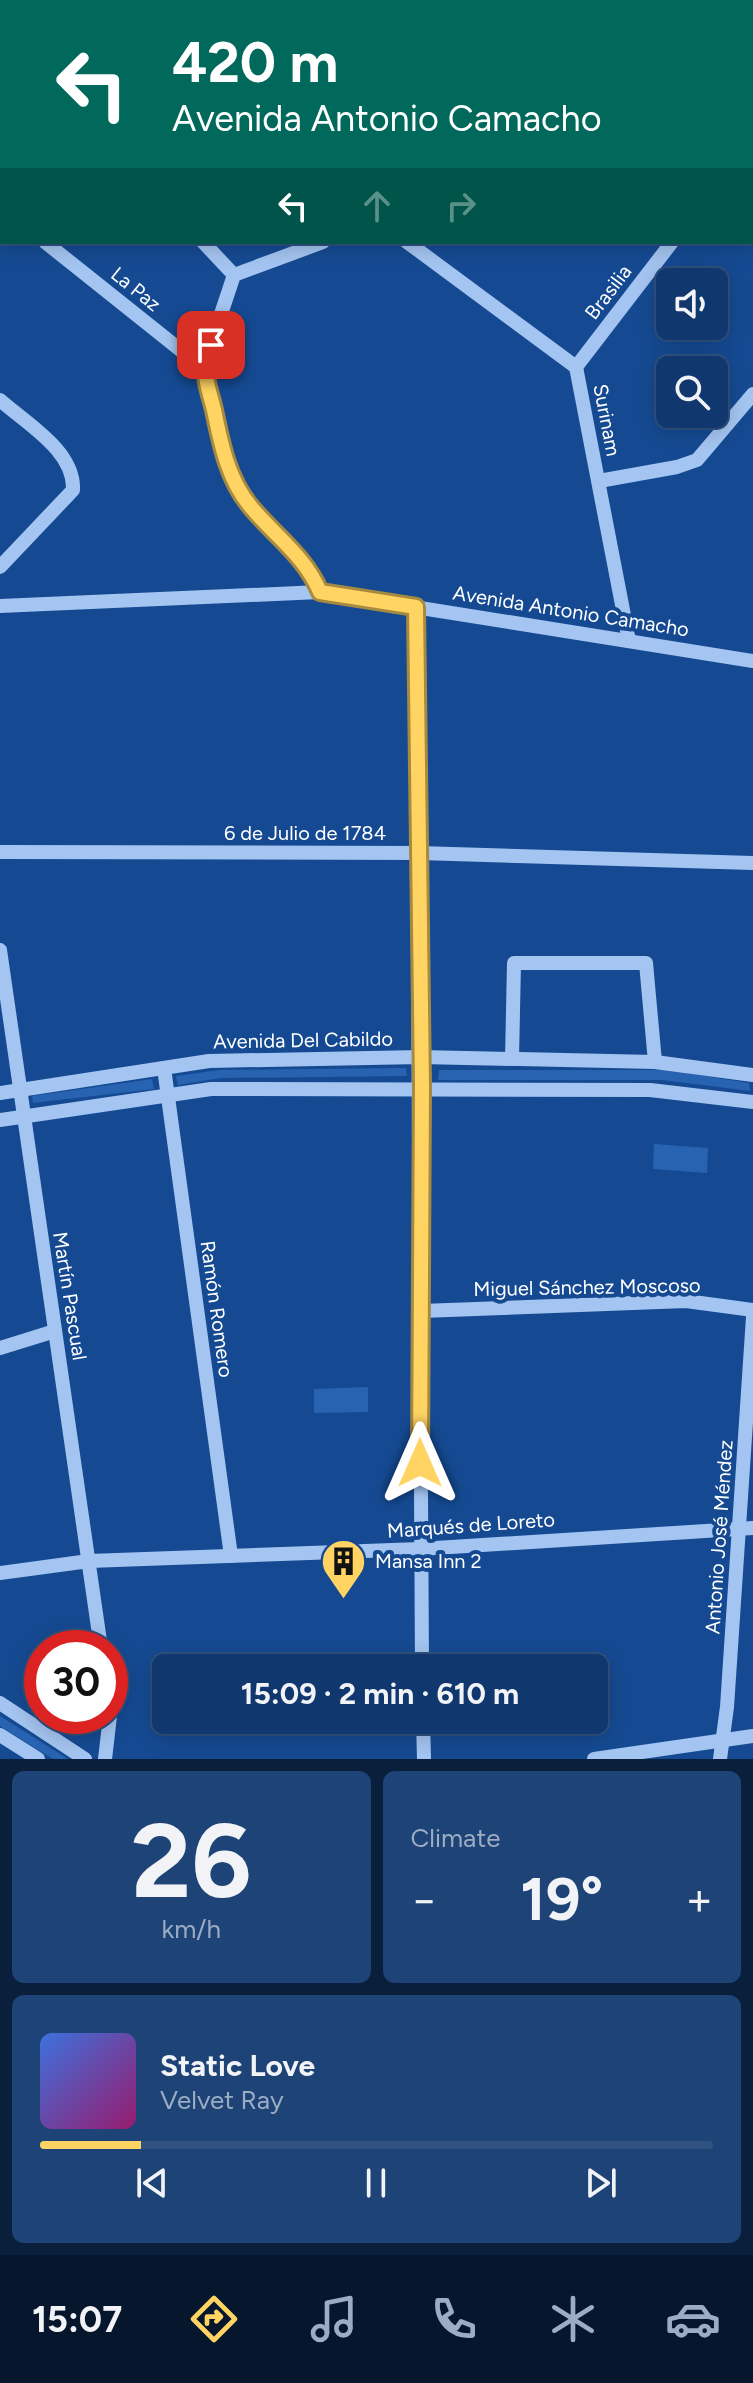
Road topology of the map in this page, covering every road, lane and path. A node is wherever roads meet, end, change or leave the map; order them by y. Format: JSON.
{"nodes":[{"id":1,"x":48,"y":244,"type":"edge"},
{"id":2,"x":205,"y":244,"type":"edge"},
{"id":3,"x":318,"y":244,"type":"edge"},
{"id":4,"x":410,"y":244,"type":"edge"},
{"id":5,"x":670,"y":244,"type":"edge"},
{"id":6,"x":234,"y":275,"type":"junction"},
{"id":7,"x":576,"y":367,"type":"junction"},
{"id":8,"x":203,"y":368,"type":"junction"},
{"id":9,"x":753,"y":394,"type":"edge"},
{"id":10,"x":0,"y":400,"type":"edge"},
{"id":11,"x":599,"y":481,"type":"junction"},
{"id":12,"x":0,"y":567,"type":"edge"},
{"id":13,"x":320,"y":592,"type":"junction"},
{"id":14,"x":0,"y":606,"type":"edge"},
{"id":15,"x":416,"y":607,"type":"junction"},
{"id":16,"x":629,"y":641,"type":"junction"},
{"id":17,"x":753,"y":661,"type":"edge"},
{"id":18,"x":0,"y":852,"type":"edge"},
{"id":19,"x":419,"y":853,"type":"junction"},
{"id":20,"x":753,"y":863,"type":"edge"},
{"id":21,"x":0,"y":950,"type":"edge"},
{"id":22,"x":421,"y":1057,"type":"junction"},
{"id":23,"x":512,"y":1059,"type":"junction"},
{"id":24,"x":655,"y":1062,"type":"junction"},
{"id":25,"x":164,"y":1068,"type":"junction"},
{"id":26,"x":753,"y":1075,"type":"edge"},
{"id":27,"x":422,"y":1087,"type":"junction"},
{"id":28,"x":19,"y":1089,"type":"junction"},
{"id":29,"x":0,"y":1093,"type":"edge"},
{"id":30,"x":167,"y":1095,"type":"junction"},
{"id":31,"x":753,"y":1102,"type":"edge"},
{"id":32,"x":22,"y":1115,"type":"junction"},
{"id":33,"x":0,"y":1120,"type":"edge"},
{"id":34,"x":753,"y":1310,"type":"edge"},
{"id":35,"x":421,"y":1311,"type":"junction"},
{"id":36,"x":753,"y":1317,"type":"edge"},
{"id":37,"x":55,"y":1331,"type":"junction"},
{"id":38,"x":0,"y":1348,"type":"edge"},
{"id":39,"x":746,"y":1527,"type":"edge"},
{"id":40,"x":420,"y":1549,"type":"junction"},
{"id":41,"x":231,"y":1556,"type":"junction"},
{"id":42,"x":89,"y":1561,"type":"junction"},
{"id":43,"x":0,"y":1573,"type":"edge"},
{"id":44,"x":99,"y":1630,"type":"edge"},
{"id":45,"x":422,"y":1654,"type":"edge"},
{"id":46,"x":0,"y":1703,"type":"edge"},
{"id":47,"x":108,"y":1734,"type":"edge"},
{"id":48,"x":423,"y":1734,"type":"edge"},
{"id":49,"x":0,"y":1735,"type":"edge"},
{"id":50,"x":753,"y":1736,"type":"edge"},
{"id":51,"x":722,"y":1741,"type":"junction"},
{"id":52,"x":38,"y":1759,"type":"edge"},
{"id":53,"x":85,"y":1759,"type":"edge"},
{"id":54,"x":105,"y":1759,"type":"edge"},
{"id":55,"x":424,"y":1759,"type":"edge"},
{"id":56,"x":594,"y":1759,"type":"edge"},
{"id":57,"x":720,"y":1759,"type":"edge"}],
"edges":[{"from":1,"to":8,"type":"street","name":"La Paz"},
{"from":2,"to":6,"type":"street"},
{"from":3,"to":6,"type":"street"},
{"from":4,"to":7,"type":"street","name":"Surinam"},
{"from":5,"to":7,"type":"street","name":"Brasilia"},
{"from":6,"to":8,"type":"street"},
{"from":7,"to":11,"type":"street","name":"Surinam"},
{"from":8,"to":13,"type":"street"},
{"from":9,"to":11,"type":"street"},
{"from":10,"to":12,"type":"street"},
{"from":11,"to":16,"type":"street","name":"Surinam"},
{"from":13,"to":14,"type":"street","name":"Avenida Antonio Camacho"},
{"from":13,"to":15,"type":"street","name":"Avenida Antonio Camacho"},
{"from":15,"to":16,"type":"street","name":"Avenida Antonio Camacho"},
{"from":15,"to":19,"type":"street"},
{"from":16,"to":17,"type":"street","name":"Avenida Antonio Camacho"},
{"from":18,"to":19,"type":"street","name":"6 de Julio de 1784"},
{"from":19,"to":20,"type":"street","name":"6 de Julio de 1784"},
{"from":19,"to":22,"type":"street"},
{"from":21,"to":28,"type":"street","name":"Martín Pascual"},
{"from":22,"to":23,"type":"street","name":"Avenida Del Cabildo"},
{"from":22,"to":25,"type":"street","name":"Avenida Del Cabildo"},
{"from":22,"to":27,"type":"street"},
{"from":23,"to":24,"type":"street","name":"Avenida Del Cabildo"},
{"from":23,"to":24,"type":"street"},
{"from":24,"to":26,"type":"street","name":"Avenida Del Cabildo"},
{"from":25,"to":28,"type":"street","name":"Avenida Del Cabildo"},
{"from":25,"to":30,"type":"street","name":"Ramón Romero"},
{"from":27,"to":30,"type":"street"},
{"from":27,"to":31,"type":"street"},
{"from":27,"to":35,"type":"street"},
{"from":28,"to":29,"type":"street","name":"Avenida Del Cabildo"},
{"from":28,"to":32,"type":"street","name":"Martín Pascual"},
{"from":30,"to":32,"type":"street"},
{"from":30,"to":41,"type":"street","name":"Ramón Romero"},
{"from":32,"to":33,"type":"street"},
{"from":32,"to":37,"type":"street","name":"Martín Pascual"},
{"from":34,"to":35,"type":"street","name":"Miguel Sánchez Moscoso"},
{"from":35,"to":40,"type":"street"},
{"from":36,"to":39,"type":"street","name":"Antonio José Méndez"},
{"from":37,"to":38,"type":"street"},
{"from":37,"to":42,"type":"street","name":"Martín Pascual"},
{"from":39,"to":40,"type":"street","name":"Marqués de Loreto"},
{"from":39,"to":51,"type":"street","name":"Antonio José Méndez"},
{"from":40,"to":41,"type":"street","name":"Marqués de Loreto"},
{"from":40,"to":45,"type":"street"},
{"from":41,"to":42,"type":"street","name":"Marqués de Loreto"},
{"from":42,"to":43,"type":"street","name":"Marqués de Loreto"},
{"from":42,"to":44,"type":"street","name":"Martín Pascual"},
{"from":46,"to":53,"type":"street"},
{"from":47,"to":54,"type":"street"},
{"from":48,"to":55,"type":"street"},
{"from":49,"to":52,"type":"street"},
{"from":50,"to":51,"type":"street"},
{"from":51,"to":56,"type":"street"},
{"from":51,"to":57,"type":"street","name":"Antonio José Méndez"}]}
